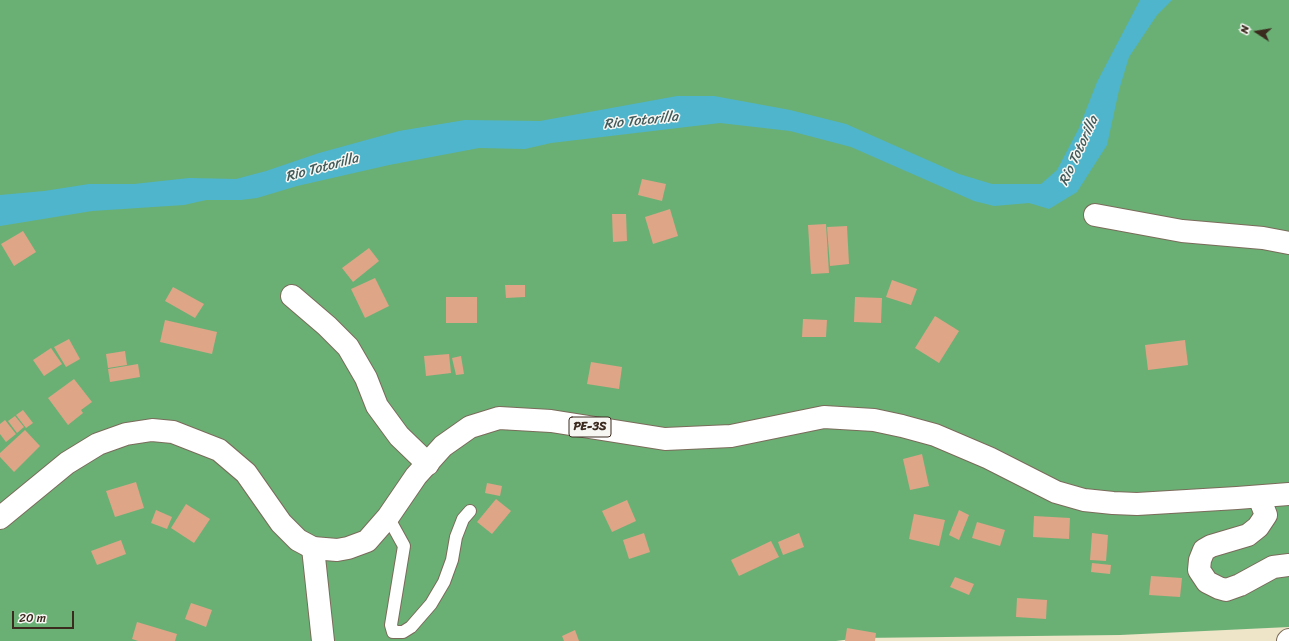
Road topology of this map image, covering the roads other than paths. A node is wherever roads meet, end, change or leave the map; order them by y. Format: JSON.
{"nodes":[{"id":1,"x":1095,"y":214,"type":"dead end"},
{"id":2,"x":1289,"y":243,"type":"edge"},
{"id":3,"x":292,"y":296,"type":"dead end"},
{"id":4,"x":428,"y":464,"type":"junction"},
{"id":5,"x":1289,"y":494,"type":"edge"},
{"id":6,"x":1259,"y":497,"type":"junction"},
{"id":7,"x":470,"y":511,"type":"dead end"},
{"id":8,"x":388,"y":517,"type":"junction"},
{"id":9,"x":0,"y":518,"type":"edge"},
{"id":10,"x":313,"y":548,"type":"junction"},
{"id":11,"x":1289,"y":565,"type":"edge"},
{"id":12,"x":323,"y":641,"type":"edge"}],
"edges":[{"from":1,"to":2,"type":"main road"},
{"from":3,"to":4,"type":"main road"},
{"from":4,"to":6,"type":"main road","number":"PE-3S"},
{"from":4,"to":8,"type":"main road","number":"PE-3S"},
{"from":5,"to":6,"type":"main road","number":"PE-3S"},
{"from":6,"to":11,"type":"main road"},
{"from":7,"to":8,"type":"lane"},
{"from":8,"to":10,"type":"main road","number":"PE-3S"},
{"from":9,"to":10,"type":"main road","number":"PE-3S"},
{"from":10,"to":12,"type":"main road"}]}
